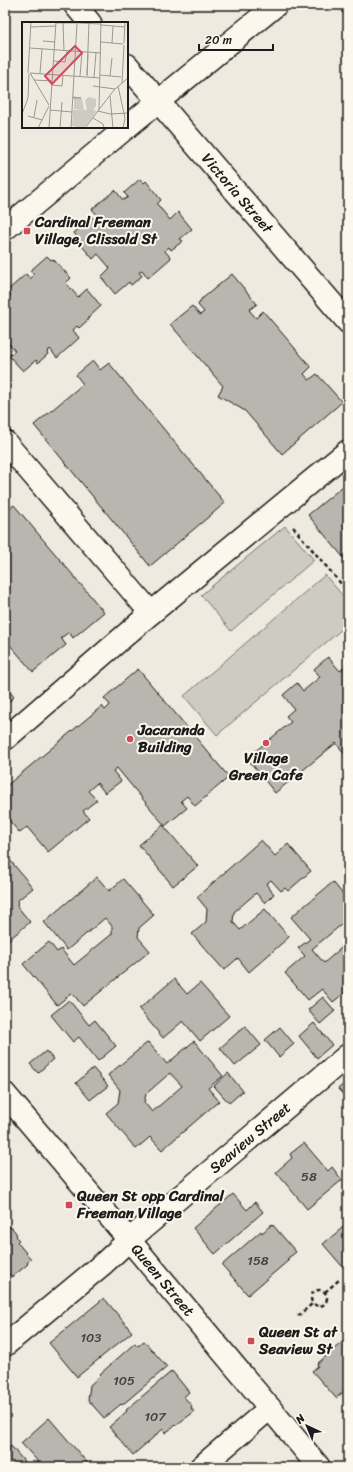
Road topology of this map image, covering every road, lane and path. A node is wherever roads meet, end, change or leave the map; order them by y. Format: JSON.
{"nodes":[{"id":1,"x":75,"y":5,"type":"edge"},
{"id":2,"x":276,"y":5,"type":"edge"},
{"id":3,"x":346,"y":5,"type":"edge"},
{"id":4,"x":348,"y":8,"type":"edge"},
{"id":5,"x":89,"y":22,"type":"edge"},
{"id":6,"x":128,"y":66,"type":"edge"},
{"id":7,"x":158,"y":101,"type":"junction"},
{"id":8,"x":128,"y":126,"type":"edge"},
{"id":9,"x":126,"y":128,"type":"edge"},
{"id":10,"x":5,"y":229,"type":"edge"},
{"id":11,"x":348,"y":322,"type":"edge"},
{"id":12,"x":5,"y":442,"type":"edge"},
{"id":13,"x":348,"y":451,"type":"edge"},
{"id":14,"x":290,"y":524,"type":"dead end"},
{"id":15,"x":348,"y":592,"type":"edge"},
{"id":16,"x":151,"y":613,"type":"junction"},
{"id":17,"x":5,"y":739,"type":"edge"},
{"id":18,"x":348,"y":1055,"type":"edge"},
{"id":19,"x":5,"y":1094,"type":"edge"},
{"id":20,"x":129,"y":1240,"type":"junction"},
{"id":21,"x":339,"y":1280,"type":"dead end"},
{"id":22,"x":325,"y":1292,"type":"junction"},
{"id":23,"x":312,"y":1304,"type":"junction"},
{"id":24,"x":298,"y":1316,"type":"dead end"},
{"id":25,"x":5,"y":1345,"type":"edge"},
{"id":26,"x":270,"y":1408,"type":"junction"},
{"id":27,"x":201,"y":1467,"type":"edge"},
{"id":28,"x":319,"y":1467,"type":"edge"}],
"edges":[{"from":1,"to":5,"type":"street"},
{"from":2,"to":7,"type":"street"},
{"from":3,"to":4,"type":"lane"},
{"from":6,"to":7,"type":"street","name":"Victoria Street"},
{"from":7,"to":8,"type":"street"},
{"from":7,"to":11,"type":"street","name":"Victoria Street"},
{"from":9,"to":10,"type":"street"},
{"from":12,"to":16,"type":"street"},
{"from":13,"to":16,"type":"street"},
{"from":14,"to":15,"type":"path"},
{"from":16,"to":17,"type":"street"},
{"from":18,"to":20,"type":"street","name":"Seaview Street"},
{"from":19,"to":20,"type":"street","name":"Queen Street"},
{"from":20,"to":25,"type":"street","name":"Seaview Street"},
{"from":20,"to":26,"type":"street","name":"Queen Street"},
{"from":21,"to":22,"type":"path"},
{"from":22,"to":23,"type":"path"},
{"from":22,"to":23,"type":"path"},
{"from":23,"to":24,"type":"path"},
{"from":26,"to":27,"type":"street"},
{"from":26,"to":28,"type":"street","name":"Queen Street"}]}
